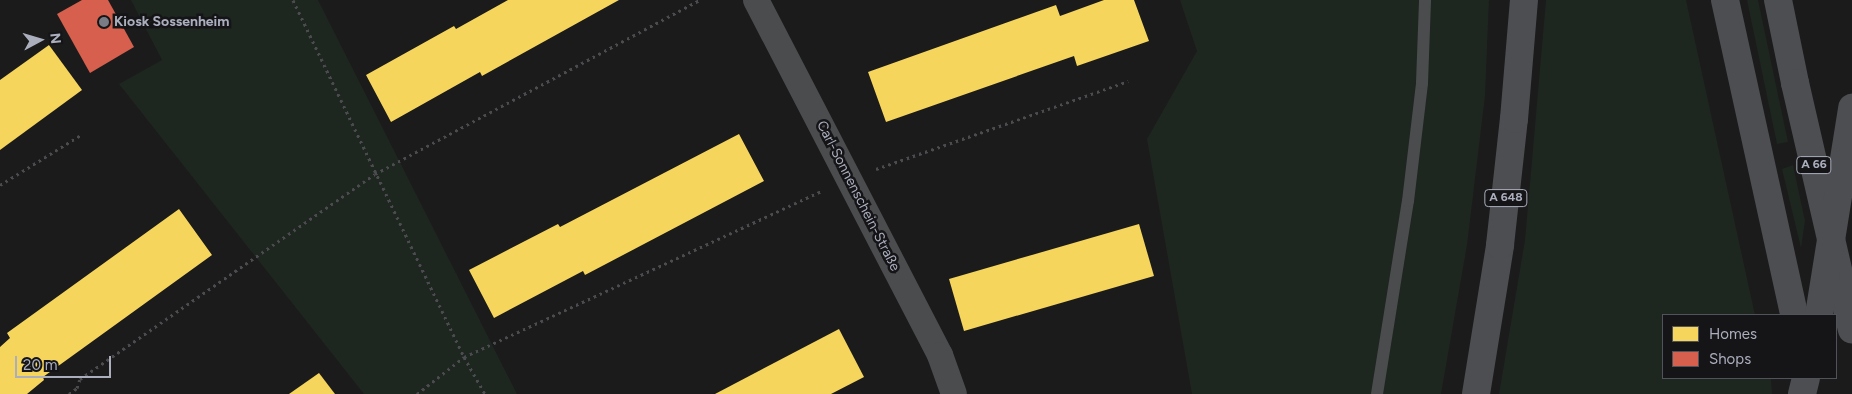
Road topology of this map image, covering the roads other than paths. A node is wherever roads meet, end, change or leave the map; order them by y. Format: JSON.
{"nodes":[{"id":1,"x":756,"y":0,"type":"edge"},
{"id":2,"x":1425,"y":0,"type":"edge"},
{"id":3,"x":1524,"y":0,"type":"edge"},
{"id":4,"x":1725,"y":0,"type":"edge"},
{"id":5,"x":1778,"y":0,"type":"edge"},
{"id":6,"x":1852,"y":108,"type":"edge"},
{"id":7,"x":1794,"y":314,"type":"edge"},
{"id":8,"x":1819,"y":314,"type":"edge"},
{"id":9,"x":1852,"y":329,"type":"edge"},
{"id":10,"x":1807,"y":379,"type":"edge"},
{"id":11,"x":1807,"y":379,"type":"edge"},
{"id":12,"x":954,"y":394,"type":"edge"},
{"id":13,"x":1377,"y":394,"type":"edge"},
{"id":14,"x":1476,"y":394,"type":"edge"},
{"id":15,"x":1802,"y":394,"type":"edge"},
{"id":16,"x":1811,"y":394,"type":"edge"}],
"edges":[{"from":1,"to":12,"type":"street","name":"Carl-Sonnenschein-Straße"},
{"from":2,"to":13,"type":"lane"},
{"from":3,"to":14,"type":"highway","number":"A 648"},
{"from":4,"to":7,"type":"highway"},
{"from":5,"to":9,"type":"highway","number":"A 66"},
{"from":6,"to":8,"type":"highway","number":"A 66","bridge":true},
{"from":10,"to":15,"type":"highway"},
{"from":11,"to":16,"type":"highway"}]}
